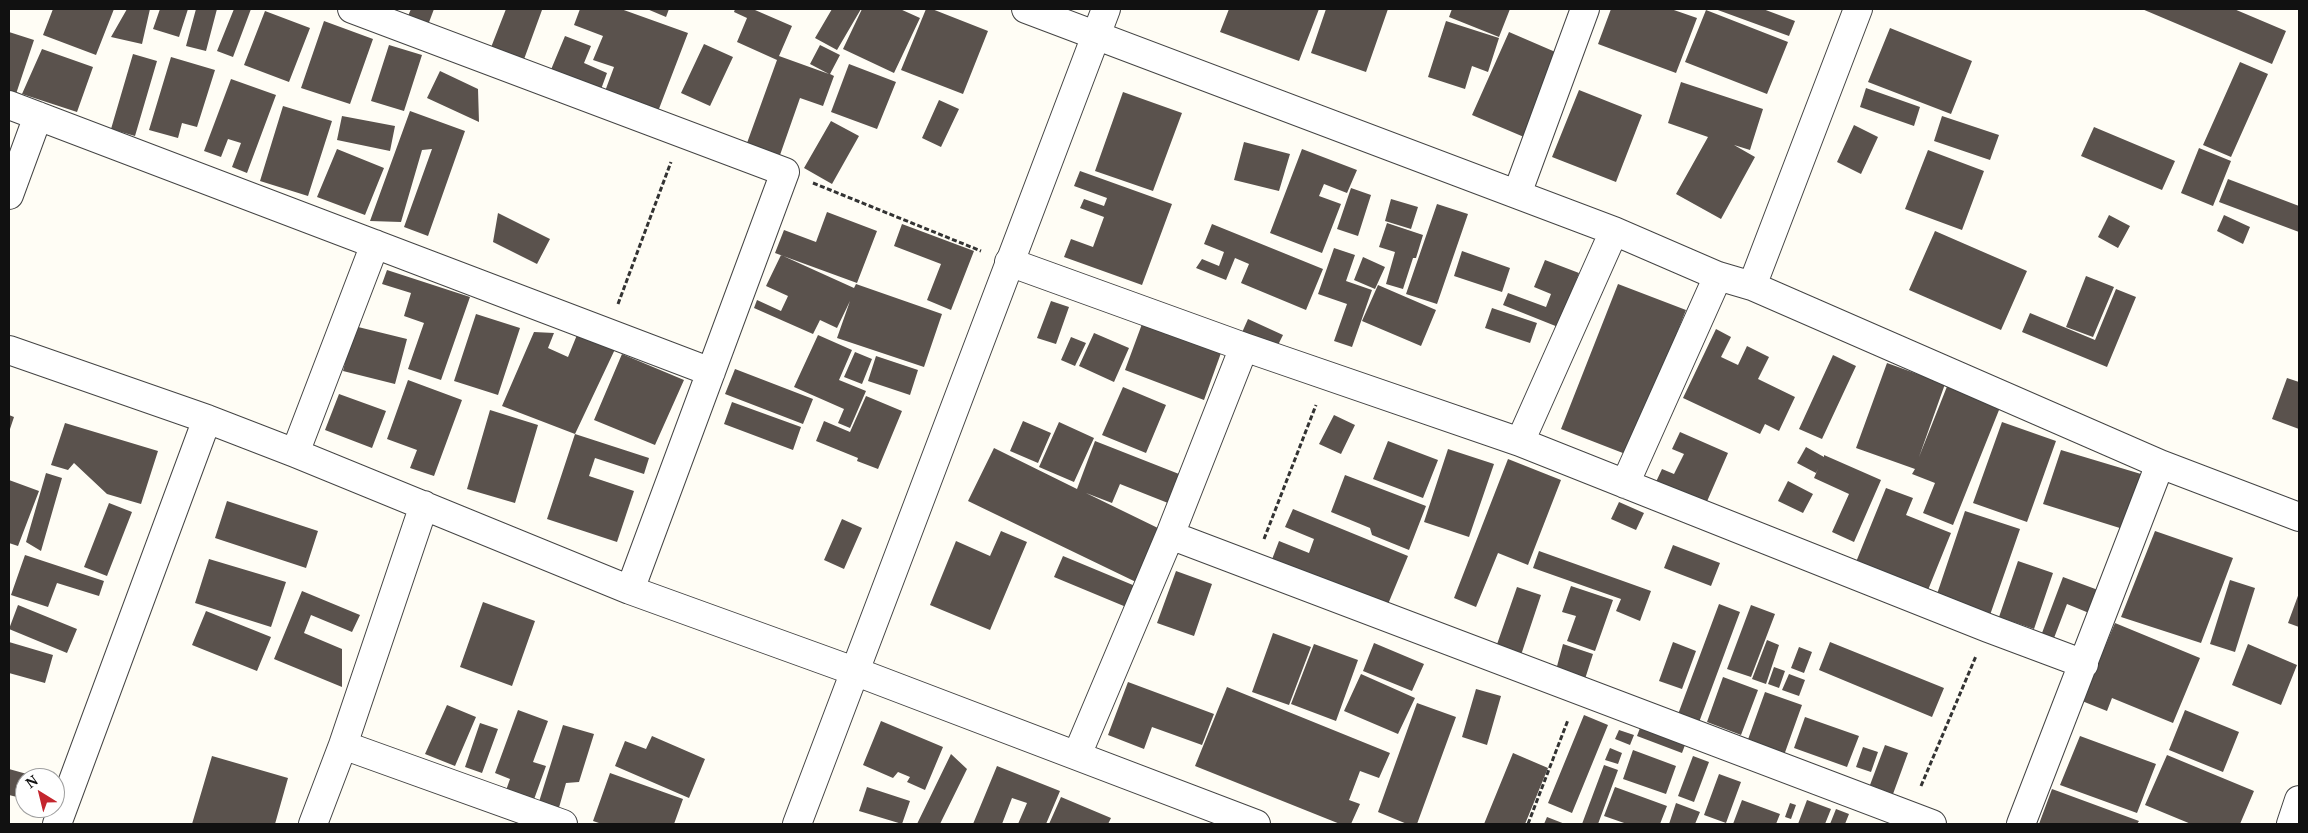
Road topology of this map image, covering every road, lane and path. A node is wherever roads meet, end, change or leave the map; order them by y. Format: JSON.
{"nodes":[{"id":1,"x":352,"y":9,"type":"edge"},
{"id":2,"x":1026,"y":9,"type":"edge"},
{"id":3,"x":1106,"y":9,"type":"edge"},
{"id":4,"x":1585,"y":9,"type":"edge"},
{"id":5,"x":1858,"y":9,"type":"edge"},
{"id":6,"x":1096,"y":36,"type":"junction"},
{"id":7,"x":9,"y":105,"type":"edge"},
{"id":8,"x":38,"y":116,"type":"junction"},
{"id":9,"x":682,"y":133,"type":"junction"},
{"id":10,"x":785,"y":172,"type":"junction"},
{"id":11,"x":1517,"y":194,"type":"junction"},
{"id":12,"x":9,"y":195,"type":"edge"},
{"id":13,"x":1614,"y":231,"type":"junction"},
{"id":14,"x":375,"y":244,"type":"junction"},
{"id":15,"x":1009,"y":262,"type":"junction"},
{"id":16,"x":1718,"y":276,"type":"junction"},
{"id":17,"x":1752,"y":286,"type":"junction"},
{"id":18,"x":607,"y":332,"type":"junction"},
{"id":19,"x":1244,"y":347,"type":"junction"},
{"id":20,"x":9,"y":350,"type":"edge"},
{"id":21,"x":711,"y":372,"type":"junction"},
{"id":22,"x":1327,"y":375,"type":"junction"},
{"id":23,"x":207,"y":419,"type":"junction"},
{"id":24,"x":1520,"y":442,"type":"junction"},
{"id":25,"x":295,"y":452,"type":"junction"},
{"id":26,"x":2160,"y":464,"type":"junction"},
{"id":27,"x":1625,"y":484,"type":"junction"},
{"id":28,"x":424,"y":505,"type":"junction"},
{"id":29,"x":2299,"y":517,"type":"edge"},
{"id":30,"x":1170,"y":535,"type":"junction"},
{"id":31,"x":1252,"y":567,"type":"junction"},
{"id":32,"x":630,"y":590,"type":"junction"},
{"id":33,"x":1988,"y":628,"type":"junction"},
{"id":34,"x":2084,"y":664,"type":"junction"},
{"id":35,"x":854,"y":671,"type":"junction"},
{"id":36,"x":1579,"y":692,"type":"junction"},
{"id":37,"x":344,"y":745,"type":"junction"},
{"id":38,"x":1078,"y":755,"type":"junction"},
{"id":39,"x":2299,"y":800,"type":"edge"},
{"id":40,"x":1920,"y":820,"type":"edge"},
{"id":41,"x":546,"y":821,"type":"edge"},
{"id":42,"x":57,"y":824,"type":"edge"},
{"id":43,"x":313,"y":824,"type":"edge"},
{"id":44,"x":797,"y":824,"type":"edge"},
{"id":45,"x":1256,"y":824,"type":"edge"},
{"id":46,"x":1528,"y":824,"type":"edge"},
{"id":47,"x":2021,"y":824,"type":"edge"},
{"id":48,"x":2291,"y":824,"type":"edge"}],
"edges":[{"from":1,"to":9,"type":"street"},
{"from":2,"to":6,"type":"street"},
{"from":3,"to":6,"type":"street"},
{"from":4,"to":11,"type":"street"},
{"from":5,"to":17,"type":"street"},
{"from":6,"to":11,"type":"street"},
{"from":6,"to":15,"type":"street"},
{"from":7,"to":8,"type":"street"},
{"from":8,"to":12,"type":"street"},
{"from":8,"to":14,"type":"street"},
{"from":9,"to":10,"type":"street"},
{"from":9,"to":18,"type":"path"},
{"from":10,"to":15,"type":"path"},
{"from":10,"to":21,"type":"street"},
{"from":11,"to":13,"type":"street"},
{"from":13,"to":16,"type":"street"},
{"from":13,"to":24,"type":"street"},
{"from":14,"to":18,"type":"street"},
{"from":14,"to":25,"type":"street"},
{"from":15,"to":19,"type":"street"},
{"from":15,"to":35,"type":"street"},
{"from":16,"to":17,"type":"street"},
{"from":16,"to":27,"type":"street"},
{"from":17,"to":26,"type":"street"},
{"from":18,"to":21,"type":"street"},
{"from":19,"to":22,"type":"street"},
{"from":19,"to":30,"type":"street"},
{"from":20,"to":23,"type":"street"},
{"from":21,"to":32,"type":"street"},
{"from":22,"to":24,"type":"street"},
{"from":22,"to":31,"type":"path"},
{"from":23,"to":25,"type":"street"},
{"from":23,"to":42,"type":"street"},
{"from":24,"to":27,"type":"street"},
{"from":25,"to":28,"type":"street"},
{"from":26,"to":29,"type":"street"},
{"from":26,"to":34,"type":"street"},
{"from":27,"to":33,"type":"street"},
{"from":28,"to":32,"type":"street"},
{"from":28,"to":37,"type":"street"},
{"from":30,"to":31,"type":"street"},
{"from":30,"to":38,"type":"street"},
{"from":31,"to":36,"type":"street"},
{"from":32,"to":35,"type":"street"},
{"from":33,"to":34,"type":"street"},
{"from":33,"to":40,"type":"path"},
{"from":34,"to":47,"type":"street"},
{"from":35,"to":38,"type":"street"},
{"from":35,"to":44,"type":"street"},
{"from":36,"to":40,"type":"street"},
{"from":36,"to":46,"type":"path"},
{"from":37,"to":41,"type":"street"},
{"from":37,"to":43,"type":"street"},
{"from":38,"to":45,"type":"street"},
{"from":39,"to":48,"type":"street"}]}
